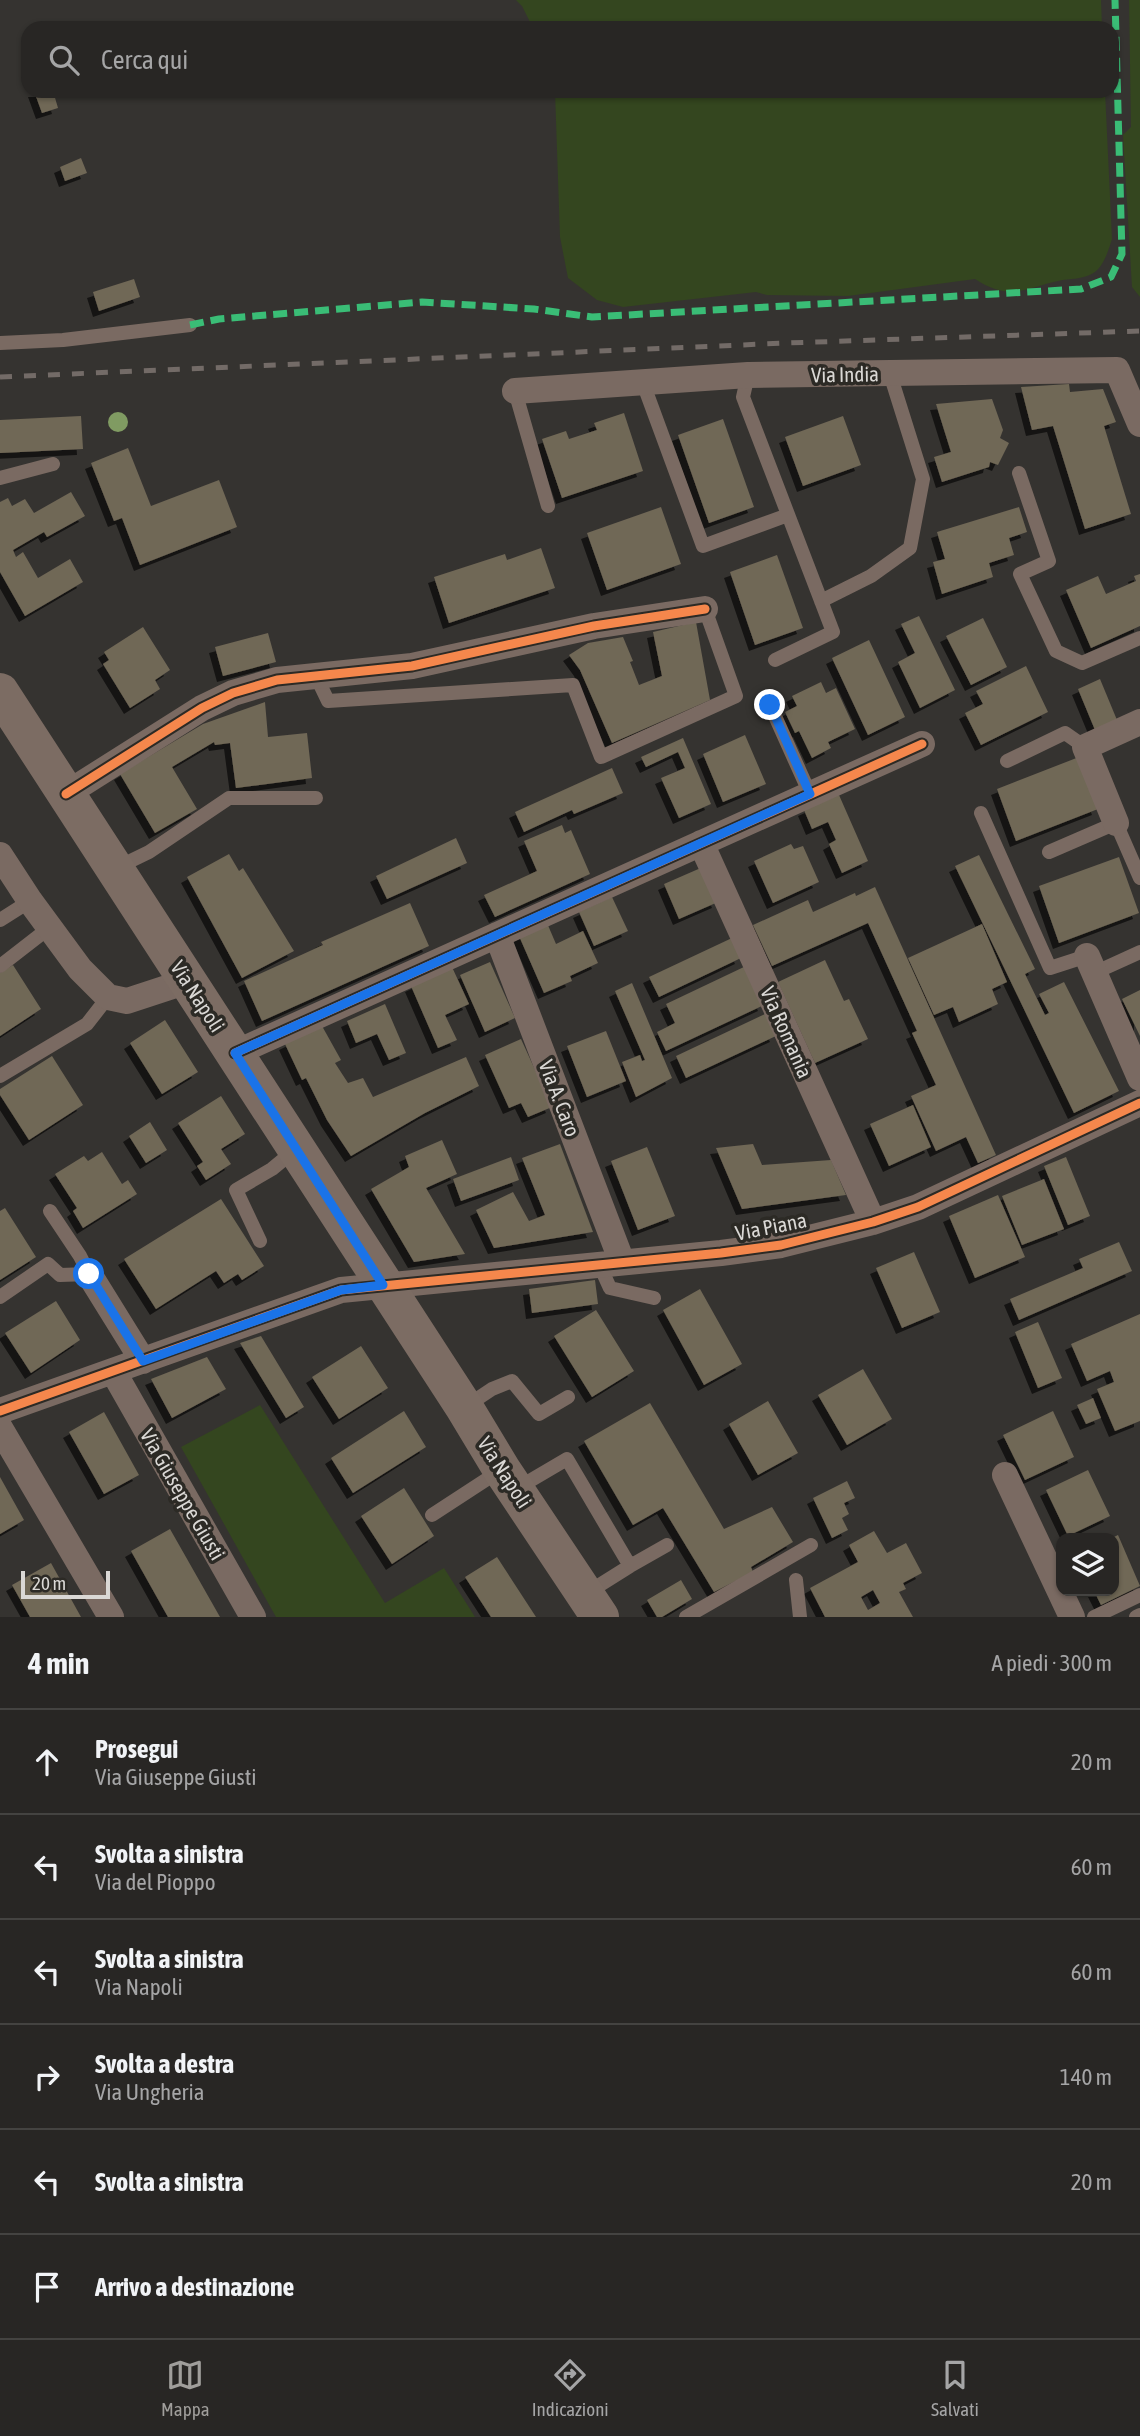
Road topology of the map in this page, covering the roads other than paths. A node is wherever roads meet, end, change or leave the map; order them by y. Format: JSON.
{"nodes":[{"id":1,"x":190,"y":325,"type":"dead end"},
{"id":2,"x":0,"y":343,"type":"edge"},
{"id":3,"x":890,"y":374,"type":"junction"},
{"id":4,"x":748,"y":376,"type":"junction"},
{"id":5,"x":643,"y":383,"type":"junction"},
{"id":6,"x":515,"y":391,"type":"joint"},
{"id":7,"x":1140,"y":424,"type":"edge"},
{"id":8,"x":53,"y":464,"type":"dead end"},
{"id":9,"x":1019,"y":473,"type":"dead end"},
{"id":10,"x":0,"y":478,"type":"edge"},
{"id":11,"x":548,"y":506,"type":"dead end"},
{"id":12,"x":789,"y":515,"type":"junction"},
{"id":13,"x":821,"y":601,"type":"junction"},
{"id":14,"x":705,"y":609,"type":"joint"},
{"id":15,"x":1140,"y":638,"type":"edge"},
{"id":16,"x":775,"y":660,"type":"dead end"},
{"id":17,"x":316,"y":676,"type":"junction"},
{"id":18,"x":0,"y":692,"type":"edge"},
{"id":19,"x":770,"y":705,"type":"dead end"},
{"id":20,"x":1140,"y":722,"type":"edge"},
{"id":21,"x":922,"y":744,"type":"dead end"},
{"id":22,"x":1085,"y":747,"type":"junction"},
{"id":23,"x":1007,"y":761,"type":"dead end"},
{"id":24,"x":66,"y":794,"type":"junction"},
{"id":25,"x":810,"y":794,"type":"junction"},
{"id":26,"x":316,"y":798,"type":"dead end"},
{"id":27,"x":981,"y":813,"type":"dead end"},
{"id":28,"x":1116,"y":823,"type":"junction"},
{"id":29,"x":701,"y":843,"type":"junction"},
{"id":30,"x":1049,"y":852,"type":"dead end"},
{"id":31,"x":0,"y":855,"type":"edge"},
{"id":32,"x":115,"y":869,"type":"junction"},
{"id":33,"x":1140,"y":878,"type":"edge"},
{"id":34,"x":30,"y":901,"type":"junction"},
{"id":35,"x":0,"y":920,"type":"edge"},
{"id":36,"x":49,"y":928,"type":"junction"},
{"id":37,"x":497,"y":935,"type":"junction"},
{"id":38,"x":1140,"y":952,"type":"edge"},
{"id":39,"x":1091,"y":964,"type":"junction"},
{"id":40,"x":0,"y":966,"type":"edge"},
{"id":41,"x":188,"y":981,"type":"junction"},
{"id":42,"x":108,"y":997,"type":"junction"},
{"id":43,"x":235,"y":1053,"type":"junction"},
{"id":44,"x":0,"y":1076,"type":"edge"},
{"id":45,"x":1140,"y":1078,"type":"edge"},
{"id":46,"x":1140,"y":1103,"type":"edge"},
{"id":47,"x":296,"y":1149,"type":"junction"},
{"id":48,"x":50,"y":1211,"type":"dead end"},
{"id":49,"x":873,"y":1222,"type":"junction"},
{"id":50,"x":260,"y":1241,"type":"dead end"},
{"id":51,"x":610,"y":1263,"type":"junction"},
{"id":52,"x":89,"y":1274,"type":"junction"},
{"id":53,"x":383,"y":1285,"type":"junction"},
{"id":54,"x":0,"y":1297,"type":"edge"},
{"id":55,"x":654,"y":1298,"type":"dead end"},
{"id":56,"x":143,"y":1361,"type":"junction"},
{"id":57,"x":113,"y":1371,"type":"junction"},
{"id":58,"x":568,"y":1396,"type":"dead end"},
{"id":59,"x":464,"y":1408,"type":"junction"},
{"id":60,"x":0,"y":1411,"type":"edge"},
{"id":61,"x":0,"y":1427,"type":"edge"},
{"id":62,"x":1005,"y":1475,"type":"dead end"},
{"id":63,"x":508,"y":1480,"type":"junction"},
{"id":64,"x":432,"y":1515,"type":"dead end"},
{"id":65,"x":667,"y":1545,"type":"dead end"},
{"id":66,"x":811,"y":1545,"type":"dead end"},
{"id":67,"x":631,"y":1566,"type":"junction"},
{"id":68,"x":796,"y":1580,"type":"dead end"},
{"id":69,"x":1140,"y":1595,"type":"edge"},
{"id":70,"x":593,"y":1606,"type":"edge"},
{"id":71,"x":111,"y":1617,"type":"edge"},
{"id":72,"x":253,"y":1617,"type":"edge"},
{"id":73,"x":686,"y":1617,"type":"edge"},
{"id":74,"x":800,"y":1617,"type":"edge"},
{"id":75,"x":1072,"y":1617,"type":"edge"},
{"id":76,"x":1094,"y":1617,"type":"edge"}],
"edges":[{"from":1,"to":2,"type":"lane"},
{"from":3,"to":4,"type":"street","name":"Via India"},
{"from":3,"to":7,"type":"street","name":"Via India"},
{"from":3,"to":13,"type":"lane"},
{"from":4,"to":5,"type":"street","name":"Via India"},
{"from":4,"to":12,"type":"lane"},
{"from":5,"to":6,"type":"street","name":"Via India"},
{"from":5,"to":12,"type":"lane"},
{"from":6,"to":11,"type":"lane"},
{"from":8,"to":10,"type":"lane"},
{"from":9,"to":15,"type":"lane"},
{"from":12,"to":13,"type":"lane"},
{"from":13,"to":16,"type":"lane"},
{"from":14,"to":17,"type":"street"},
{"from":14,"to":17,"type":"lane"},
{"from":17,"to":24,"type":"street"},
{"from":18,"to":24,"type":"main road","name":"Via Napoli"},
{"from":19,"to":25,"type":"lane"},
{"from":20,"to":22,"type":"street"},
{"from":21,"to":25,"type":"street"},
{"from":22,"to":23,"type":"lane"},
{"from":22,"to":28,"type":"street"},
{"from":24,"to":32,"type":"main road","name":"Via Napoli"},
{"from":25,"to":29,"type":"street"},
{"from":26,"to":32,"type":"lane"},
{"from":27,"to":39,"type":"lane"},
{"from":28,"to":30,"type":"lane"},
{"from":28,"to":33,"type":"lane"},
{"from":29,"to":37,"type":"street"},
{"from":29,"to":49,"type":"street","name":"Via Romania"},
{"from":31,"to":34,"type":"street"},
{"from":32,"to":41,"type":"main road","name":"Via Napoli"},
{"from":34,"to":35,"type":"lane"},
{"from":34,"to":36,"type":"street"},
{"from":36,"to":40,"type":"lane"},
{"from":36,"to":42,"type":"street"},
{"from":37,"to":43,"type":"street"},
{"from":37,"to":51,"type":"street","name":"Via A. Caro"},
{"from":38,"to":39,"type":"lane"},
{"from":39,"to":45,"type":"street"},
{"from":41,"to":42,"type":"street"},
{"from":41,"to":43,"type":"main road","name":"Via Napoli"},
{"from":42,"to":44,"type":"lane"},
{"from":43,"to":47,"type":"main road","name":"Via Napoli"},
{"from":46,"to":49,"type":"street","name":"Via Piana"},
{"from":47,"to":50,"type":"lane"},
{"from":47,"to":53,"type":"main road","name":"Via Napoli"},
{"from":48,"to":52,"type":"lane"},
{"from":49,"to":51,"type":"street","name":"Via Piana"},
{"from":51,"to":53,"type":"street","name":"Via Piana"},
{"from":51,"to":55,"type":"lane"},
{"from":52,"to":54,"type":"lane"},
{"from":52,"to":56,"type":"street"},
{"from":53,"to":56,"type":"street","name":"Via Piana"},
{"from":53,"to":59,"type":"main road","name":"Via Napoli"},
{"from":56,"to":57,"type":"street","name":"Via Piana"},
{"from":57,"to":60,"type":"street","name":"Via Piana"},
{"from":57,"to":72,"type":"street","name":"Via Giuseppe Giusti"},
{"from":58,"to":59,"type":"lane"},
{"from":59,"to":63,"type":"main road","name":"Via Napoli"},
{"from":61,"to":71,"type":"street"},
{"from":62,"to":75,"type":"street"},
{"from":63,"to":64,"type":"lane"},
{"from":63,"to":67,"type":"lane"},
{"from":63,"to":70,"type":"main road","name":"Via Napoli"},
{"from":65,"to":67,"type":"lane"},
{"from":66,"to":73,"type":"lane"},
{"from":67,"to":70,"type":"lane"},
{"from":68,"to":74,"type":"lane"},
{"from":69,"to":76,"type":"lane"}]}
